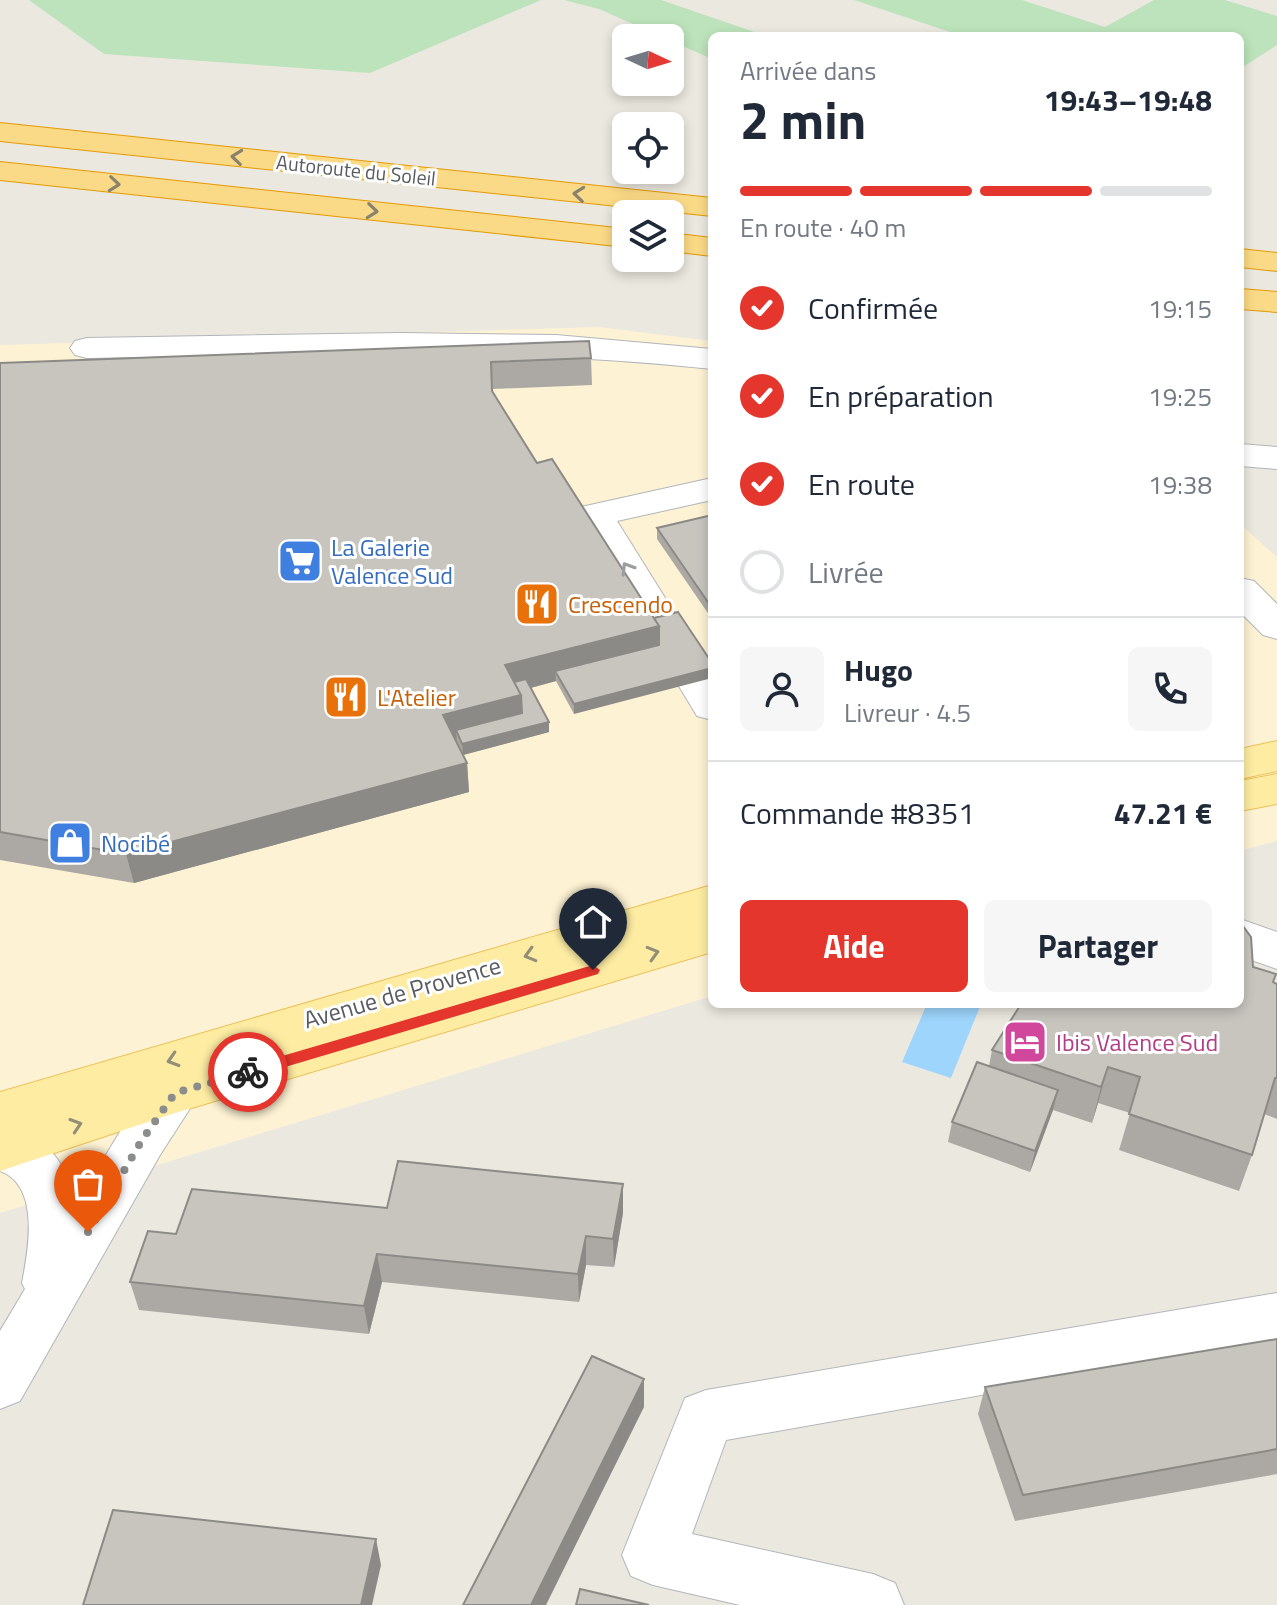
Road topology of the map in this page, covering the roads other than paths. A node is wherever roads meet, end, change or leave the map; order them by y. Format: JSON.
{"nodes":[{"id":1,"x":0,"y":132,"type":"edge"},
{"id":2,"x":0,"y":172,"type":"edge"},
{"id":3,"x":708,"y":207,"type":"edge"},
{"id":4,"x":612,"y":237,"type":"edge"},
{"id":5,"x":684,"y":244,"type":"edge"},
{"id":6,"x":708,"y":247,"type":"edge"},
{"id":7,"x":1244,"y":258,"type":"edge"},
{"id":8,"x":1277,"y":262,"type":"edge"},
{"id":9,"x":1244,"y":299,"type":"edge"},
{"id":10,"x":1277,"y":302,"type":"edge"},
{"id":11,"x":87,"y":348,"type":"dead end"},
{"id":12,"x":708,"y":359,"type":"edge"},
{"id":13,"x":708,"y":490,"type":"edge"},
{"id":14,"x":1277,"y":576,"type":"edge"},
{"id":15,"x":1244,"y":580,"type":"edge"},
{"id":16,"x":1244,"y":594,"type":"edge"},
{"id":17,"x":1277,"y":626,"type":"edge"},
{"id":18,"x":708,"y":700,"type":"edge"},
{"id":19,"x":1277,"y":756,"type":"edge"},
{"id":20,"x":1244,"y":763,"type":"edge"},
{"id":21,"x":1277,"y":789,"type":"edge"},
{"id":22,"x":1244,"y":795,"type":"edge"},
{"id":23,"x":708,"y":903,"type":"edge"},
{"id":24,"x":708,"y":936,"type":"edge"},
{"id":25,"x":1244,"y":939,"type":"edge"},
{"id":26,"x":1277,"y":951,"type":"edge"},
{"id":27,"x":175,"y":1093,"type":"junction"},
{"id":28,"x":1,"y":1138,"type":"edge"},
{"id":29,"x":47,"y":1301,"type":"junction"},
{"id":30,"x":1277,"y":1318,"type":"edge"},
{"id":31,"x":0,"y":1383,"type":"edge"},
{"id":32,"x":873,"y":1605,"type":"edge"}],
"edges":[{"from":3,"to":1,"type":"highway","name":"Autoroute du Soleil","one_way":true},
{"from":2,"to":4,"type":"highway","name":"Autoroute du Soleil","one_way":true},
{"from":5,"to":6,"type":"highway"},
{"from":7,"to":8,"type":"highway"},
{"from":9,"to":10,"type":"highway"},
{"from":11,"to":12,"type":"street"},
{"from":18,"to":13,"type":"street","one_way":true},
{"from":14,"to":15,"type":"street"},
{"from":16,"to":17,"type":"street"},
{"from":19,"to":20,"type":"main road"},
{"from":21,"to":22,"type":"main road"},
{"from":23,"to":28,"type":"main road","name":"Avenue de Provence","one_way":true},
{"from":27,"to":24,"type":"main road","name":"Avenue de Provence","one_way":true},
{"from":25,"to":26,"type":"street"},
{"from":28,"to":27,"type":"main road","name":"Avenue de Provence","one_way":true},
{"from":27,"to":29,"type":"street"},
{"from":28,"to":29,"type":"street"},
{"from":29,"to":31,"type":"street"},
{"from":30,"to":32,"type":"street"}]}
